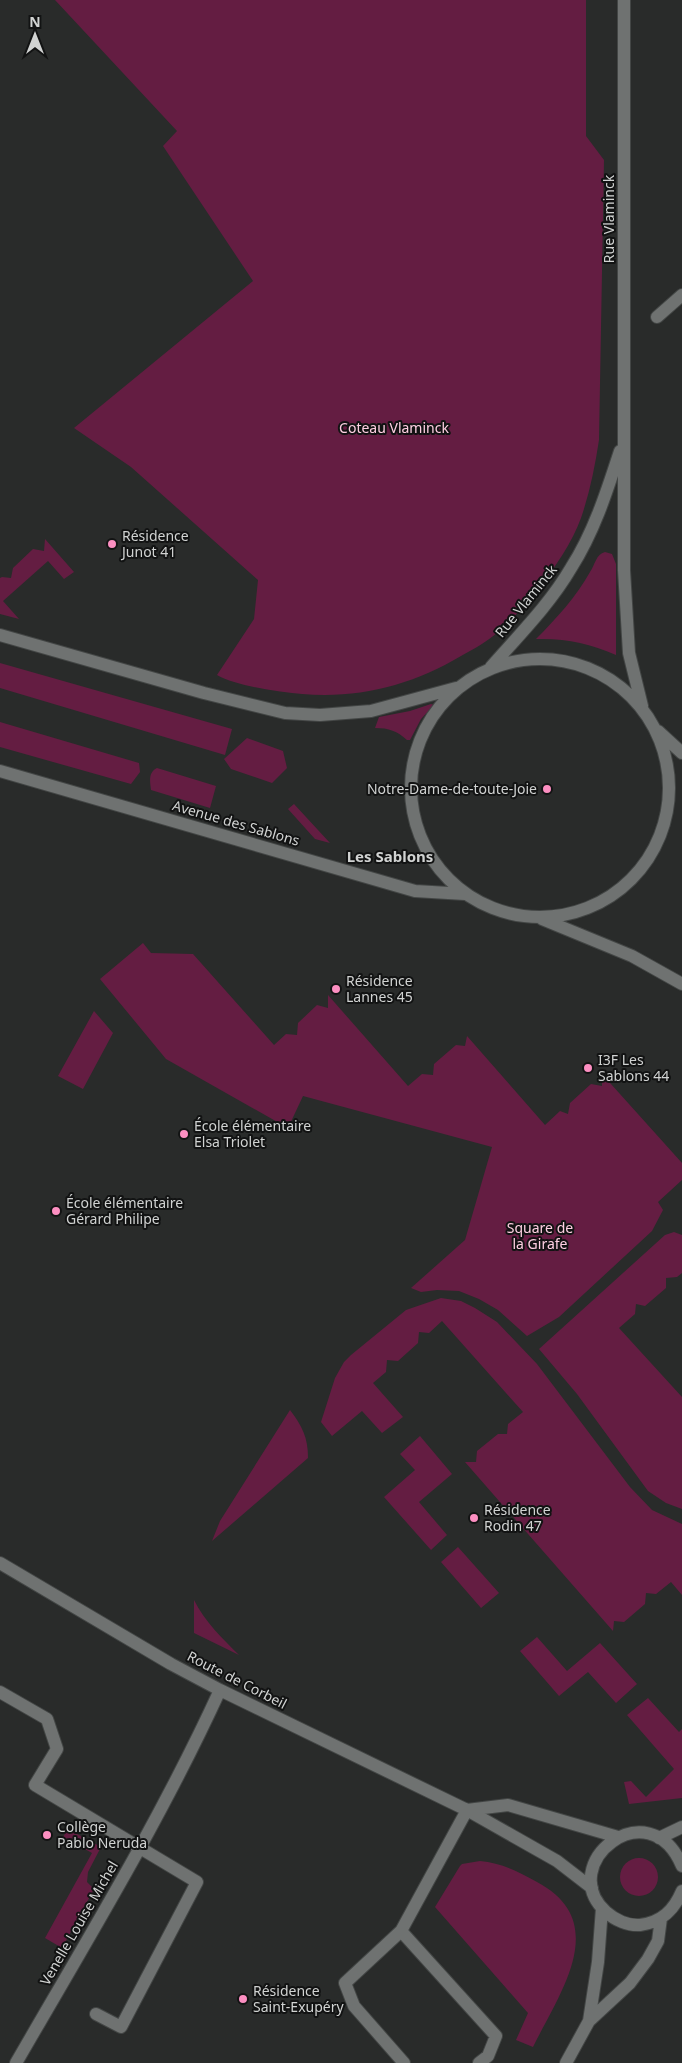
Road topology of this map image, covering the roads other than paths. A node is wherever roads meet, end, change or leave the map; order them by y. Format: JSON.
{"nodes":[{"id":1,"x":624,"y":0,"type":"edge"},
{"id":2,"x":682,"y":295,"type":"edge"},
{"id":3,"x":657,"y":317,"type":"dead end"},
{"id":4,"x":624,"y":439,"type":"junction"},
{"id":5,"x":0,"y":635,"type":"edge"},
{"id":6,"x":491,"y":667,"type":"junction"},
{"id":7,"x":456,"y":688,"type":"junction"},
{"id":8,"x":642,"y":706,"type":"junction"},
{"id":9,"x":657,"y":730,"type":"junction"},
{"id":10,"x":682,"y":753,"type":"edge"},
{"id":11,"x":0,"y":771,"type":"edge"},
{"id":12,"x":465,"y":894,"type":"junction"},
{"id":13,"x":539,"y":918,"type":"junction"},
{"id":14,"x":682,"y":984,"type":"edge"},
{"id":15,"x":0,"y":1563,"type":"edge"},
{"id":16,"x":220,"y":1690,"type":"junction"},
{"id":17,"x":0,"y":1692,"type":"edge"},
{"id":18,"x":467,"y":1810,"type":"junction"},
{"id":19,"x":682,"y":1827,"type":"edge"},
{"id":20,"x":618,"y":1837,"type":"junction"},
{"id":21,"x":659,"y":1838,"type":"junction"},
{"id":22,"x":140,"y":1848,"type":"junction"},
{"id":23,"x":682,"y":1866,"type":"edge"},
{"id":24,"x":592,"y":1888,"type":"junction"},
{"id":25,"x":682,"y":1890,"type":"edge"},
{"id":26,"x":602,"y":1908,"type":"junction"},
{"id":27,"x":661,"y":1918,"type":"junction"},
{"id":28,"x":401,"y":1931,"type":"junction"},
{"id":29,"x":96,"y":2014,"type":"dead end"},
{"id":30,"x":589,"y":2021,"type":"junction"},
{"id":31,"x":16,"y":2063,"type":"edge"},
{"id":32,"x":404,"y":2063,"type":"edge"},
{"id":33,"x":479,"y":2063,"type":"edge"},
{"id":34,"x":566,"y":2063,"type":"edge"}],
"edges":[{"from":1,"to":4,"type":"street","name":"Rue Vlaminck"},
{"from":2,"to":3,"type":"street"},
{"from":4,"to":6,"type":"street","name":"Rue Vlaminck"},
{"from":4,"to":8,"type":"street","name":"Rue Vlaminck"},
{"from":5,"to":7,"type":"street","name":"Avenue des Sablons"},
{"from":6,"to":7,"type":"street","name":"Avenue des Sablons"},
{"from":6,"to":8,"type":"street","name":"Avenue des Sablons"},
{"from":7,"to":12,"type":"street","name":"Avenue des Sablons"},
{"from":8,"to":9,"type":"street","name":"Avenue des Sablons"},
{"from":9,"to":10,"type":"street","name":"Avenue des Sablons"},
{"from":9,"to":13,"type":"street","name":"Avenue des Sablons"},
{"from":11,"to":12,"type":"street","name":"Avenue des Sablons"},
{"from":12,"to":13,"type":"street","name":"Avenue des Sablons"},
{"from":13,"to":14,"type":"street","name":"Avenue des Sablons"},
{"from":15,"to":16,"type":"street","name":"Route de Corbeil"},
{"from":16,"to":18,"type":"street","name":"Route de Corbeil"},
{"from":16,"to":22,"type":"street","name":"Venelle Louise Michel"},
{"from":17,"to":22,"type":"street"},
{"from":18,"to":20,"type":"street"},
{"from":18,"to":24,"type":"street","name":"Route de Corbeil"},
{"from":18,"to":28,"type":"street"},
{"from":19,"to":21,"type":"street"},
{"from":20,"to":21,"type":"street"},
{"from":20,"to":24,"type":"street"},
{"from":21,"to":23,"type":"street"},
{"from":22,"to":29,"type":"street"},
{"from":22,"to":31,"type":"street","name":"Venelle Louise Michel"},
{"from":24,"to":26,"type":"street","name":"Route de Corbeil"},
{"from":25,"to":27,"type":"street"},
{"from":26,"to":27,"type":"street","name":"Route de Corbeil"},
{"from":26,"to":30,"type":"street"},
{"from":27,"to":30,"type":"street"},
{"from":28,"to":32,"type":"street"},
{"from":28,"to":33,"type":"street"},
{"from":30,"to":34,"type":"street"}]}
